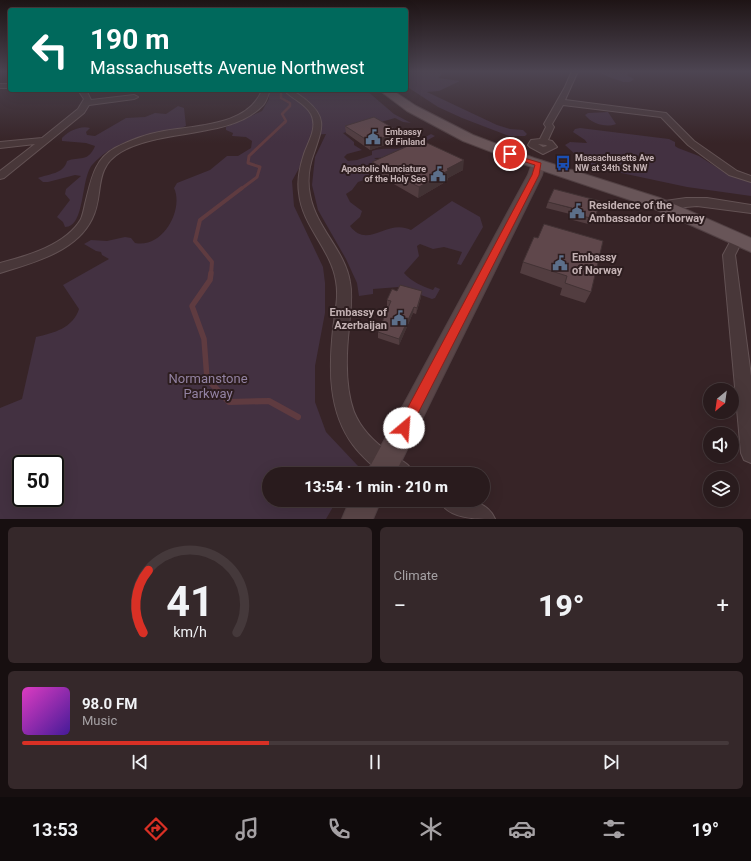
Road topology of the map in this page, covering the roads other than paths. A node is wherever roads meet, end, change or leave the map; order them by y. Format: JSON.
{"nodes":[{"id":1,"x":86,"y":95,"type":"edge"},
{"id":2,"x":265,"y":95,"type":"edge"},
{"id":3,"x":295,"y":95,"type":"edge"},
{"id":4,"x":392,"y":95,"type":"edge"},
{"id":5,"x":564,"y":95,"type":"edge"},
{"id":6,"x":134,"y":97,"type":"dead end"},
{"id":7,"x":559,"y":102,"type":"junction"},
{"id":8,"x":87,"y":103,"type":"junction"},
{"id":9,"x":44,"y":140,"type":"junction"},
{"id":10,"x":0,"y":145,"type":"edge"},
{"id":11,"x":541,"y":158,"type":"junction"},
{"id":12,"x":0,"y":176,"type":"edge"},
{"id":13,"x":751,"y":179,"type":"edge"},
{"id":14,"x":663,"y":205,"type":"junction"},
{"id":15,"x":751,"y":209,"type":"edge"},
{"id":16,"x":746,"y":243,"type":"edge"},
{"id":17,"x":0,"y":268,"type":"edge"},
{"id":18,"x":751,"y":453,"type":"edge"},
{"id":19,"x":387,"y":467,"type":"edge"},
{"id":20,"x":391,"y":467,"type":"edge"},
{"id":21,"x":363,"y":507,"type":"edge"},
{"id":22,"x":463,"y":507,"type":"edge"},
{"id":23,"x":357,"y":519,"type":"edge"},
{"id":24,"x":484,"y":519,"type":"edge"}],
"edges":[{"from":1,"to":8,"type":"street"},
{"from":2,"to":17,"type":"street"},
{"from":3,"to":19,"type":"street"},
{"from":4,"to":11,"type":"main road"},
{"from":5,"to":7,"type":"street"},
{"from":6,"to":8,"type":"street"},
{"from":7,"to":11,"type":"street"},
{"from":7,"to":13,"type":"street"},
{"from":8,"to":9,"type":"street"},
{"from":9,"to":10,"type":"street"},
{"from":9,"to":12,"type":"street"},
{"from":11,"to":14,"type":"main road"},
{"from":11,"to":20,"type":"main road"},
{"from":14,"to":15,"type":"street"},
{"from":14,"to":16,"type":"main road"},
{"from":16,"to":18,"type":"street"},
{"from":21,"to":23,"type":"main road"},
{"from":22,"to":24,"type":"street"}]}
